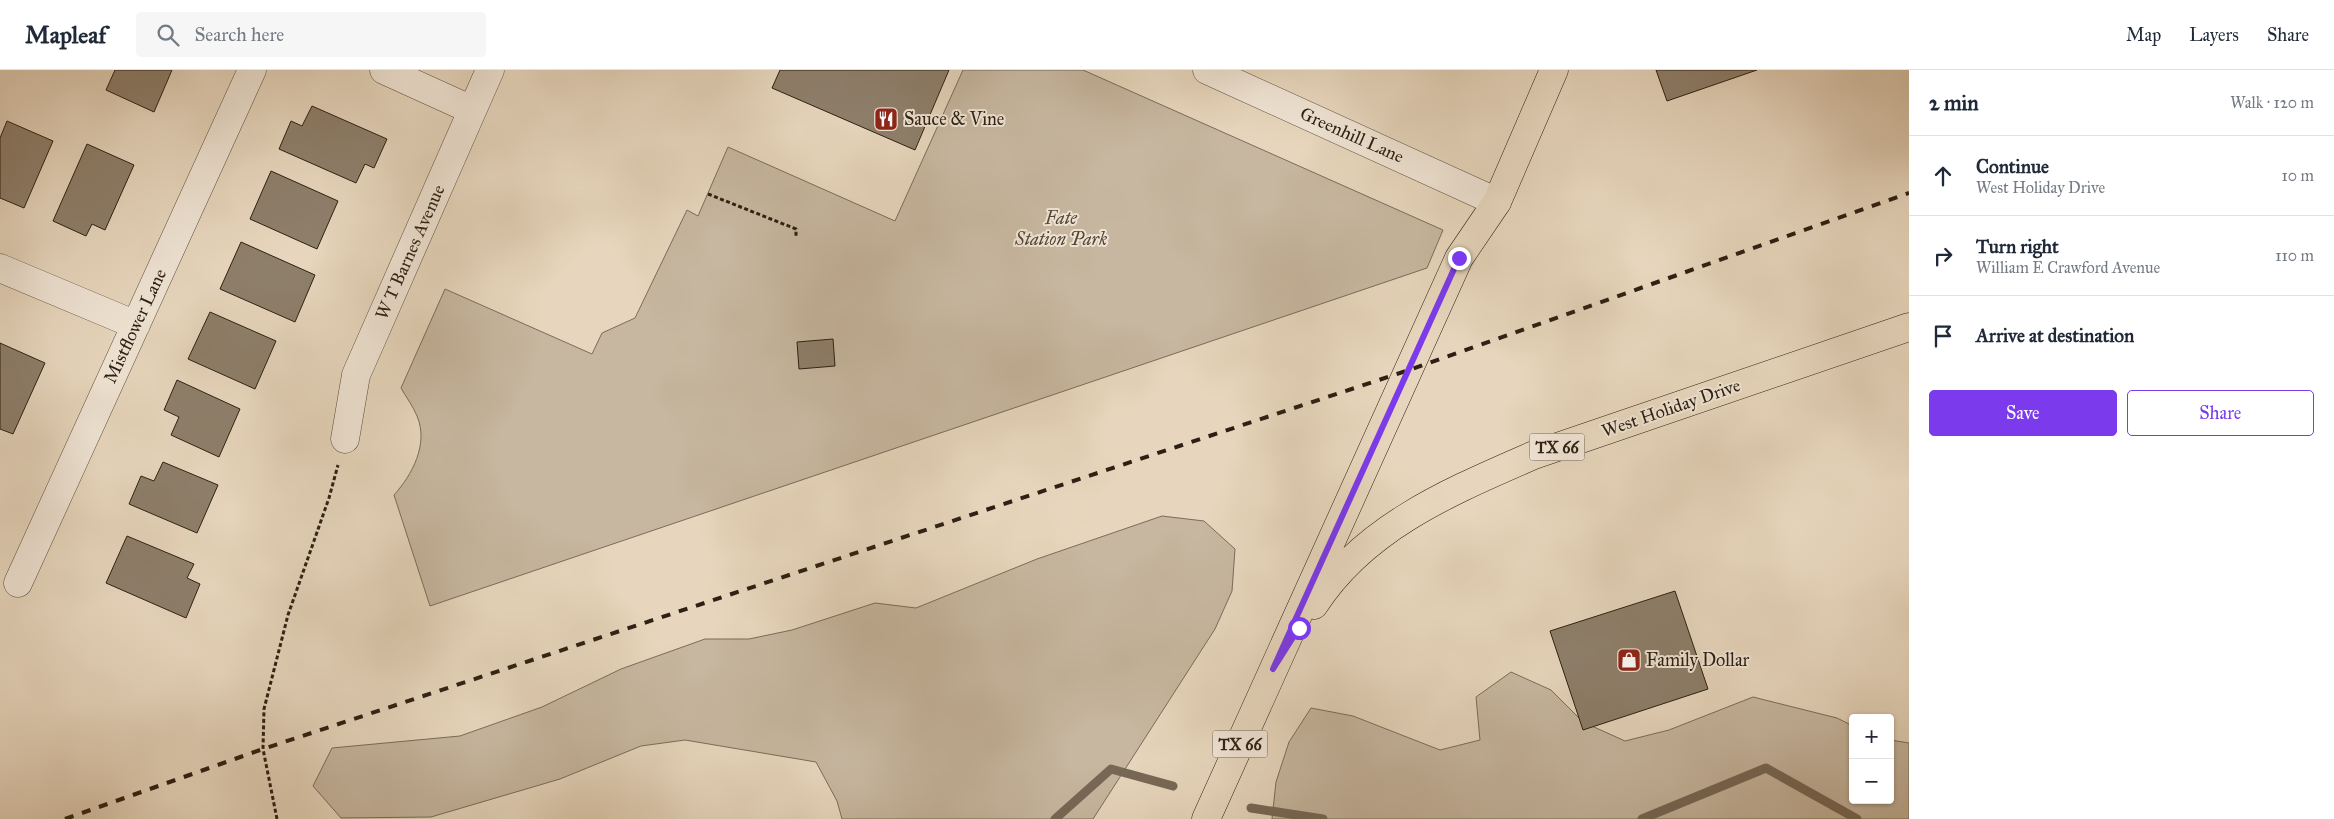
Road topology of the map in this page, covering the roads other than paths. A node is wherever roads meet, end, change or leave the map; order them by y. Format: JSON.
{"nodes":[{"id":1,"x":252,"y":70,"type":"edge"},
{"id":2,"x":384,"y":70,"type":"edge"},
{"id":3,"x":490,"y":70,"type":"edge"},
{"id":4,"x":1207,"y":70,"type":"edge"},
{"id":5,"x":1554,"y":70,"type":"edge"},
{"id":6,"x":472,"y":110,"type":"junction"},
{"id":7,"x":1497,"y":202,"type":"junction"},
{"id":8,"x":0,"y":268,"type":"edge"},
{"id":9,"x":136,"y":325,"type":"junction"},
{"id":10,"x":1909,"y":327,"type":"edge"},
{"id":11,"x":345,"y":439,"type":"road end"},
{"id":12,"x":18,"y":583,"type":"dead end"},
{"id":13,"x":1273,"y":669,"type":"junction"},
{"id":14,"x":1206,"y":819,"type":"edge"}],
"edges":[{"from":1,"to":9,"type":"street","name":"Mistflower Lane"},
{"from":2,"to":6,"type":"street"},
{"from":3,"to":6,"type":"street","name":"W T Barnes Avenue"},
{"from":4,"to":7,"type":"street","name":"Greenhill Lane"},
{"from":5,"to":7,"type":"main road"},
{"from":6,"to":11,"type":"street","name":"W T Barnes Avenue"},
{"from":7,"to":13,"type":"main road"},
{"from":8,"to":9,"type":"street"},
{"from":9,"to":12,"type":"street","name":"Mistflower Lane"},
{"from":10,"to":13,"type":"main road","name":"West Holiday Drive","number":"TX 66"},
{"from":13,"to":14,"type":"main road","number":"TX 66"}]}
